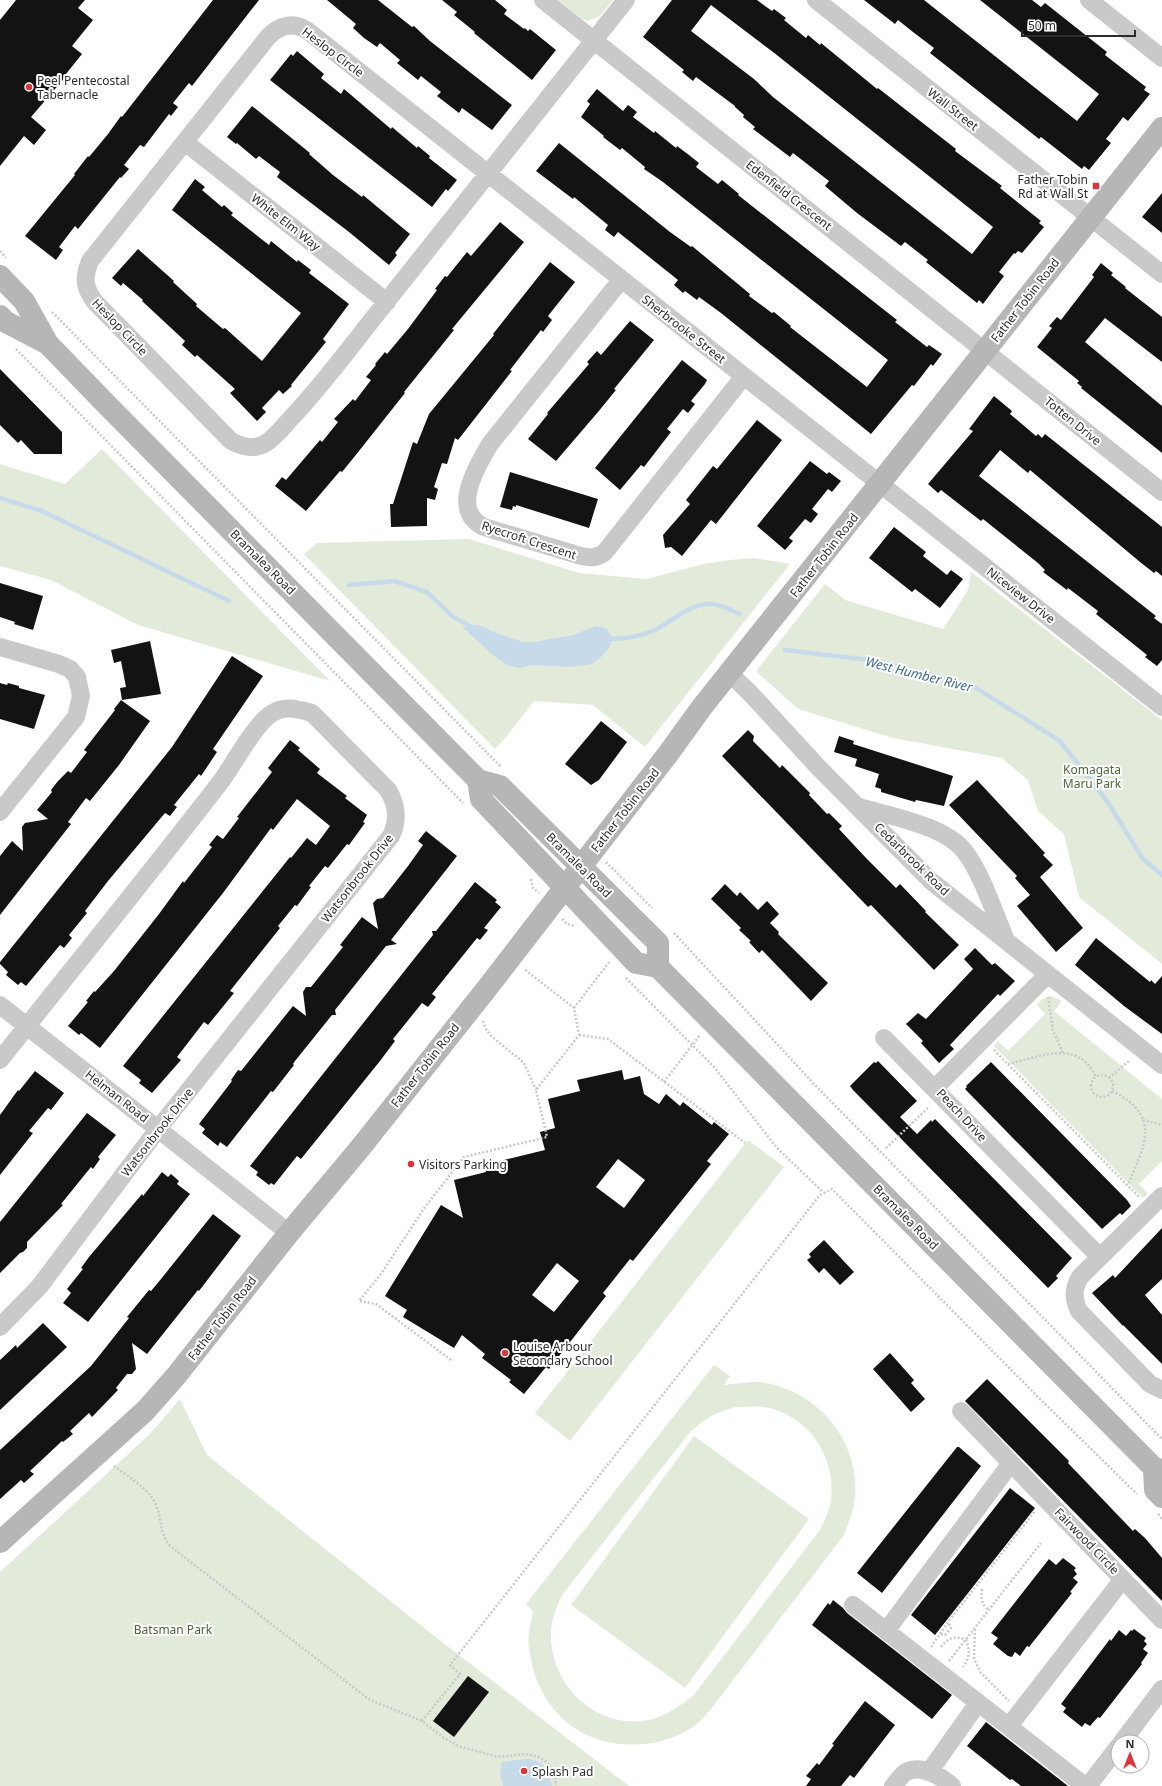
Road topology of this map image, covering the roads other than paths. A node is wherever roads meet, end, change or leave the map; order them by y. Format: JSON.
{"nodes":[{"id":1,"x":543,"y":0,"type":"edge"},
{"id":2,"x":626,"y":0,"type":"edge"},
{"id":3,"x":816,"y":0,"type":"edge"},
{"id":4,"x":1089,"y":0,"type":"edge"},
{"id":5,"x":593,"y":40,"type":"junction"},
{"id":6,"x":1162,"y":58,"type":"edge"},
{"id":7,"x":1162,"y":128,"type":"edge"},
{"id":8,"x":186,"y":142,"type":"junction"},
{"id":9,"x":488,"y":174,"type":"junction"},
{"id":10,"x":1090,"y":217,"type":"junction"},
{"id":11,"x":5,"y":270,"type":"edge"},
{"id":12,"x":1162,"y":274,"type":"edge"},
{"id":13,"x":621,"y":280,"type":"junction"},
{"id":14,"x":387,"y":302,"type":"junction"},
{"id":15,"x":0,"y":316,"type":"edge"},
{"id":16,"x":48,"y":344,"type":"junction"},
{"id":17,"x":985,"y":350,"type":"junction"},
{"id":18,"x":744,"y":376,"type":"junction"},
{"id":19,"x":879,"y":484,"type":"junction"},
{"id":20,"x":1162,"y":492,"type":"edge"},
{"id":21,"x":0,"y":647,"type":"edge"},
{"id":22,"x":730,"y":674,"type":"junction"},
{"id":23,"x":1162,"y":707,"type":"edge"},
{"id":24,"x":478,"y":780,"type":"junction"},
{"id":25,"x":856,"y":806,"type":"junction"},
{"id":26,"x":0,"y":812,"type":"edge"},
{"id":27,"x":581,"y":867,"type":"junction"},
{"id":28,"x":565,"y":888,"type":"junction"},
{"id":29,"x":1006,"y":941,"type":"junction"},
{"id":30,"x":658,"y":966,"type":"junction"},
{"id":31,"x":1048,"y":974,"type":"junction"},
{"id":32,"x":0,"y":1006,"type":"edge"},
{"id":33,"x":26,"y":1026,"type":"junction"},
{"id":34,"x":884,"y":1038,"type":"dead end"},
{"id":35,"x":0,"y":1060,"type":"edge"},
{"id":36,"x":1162,"y":1065,"type":"edge"},
{"id":37,"x":934,"y":1095,"type":"junction"},
{"id":38,"x":158,"y":1129,"type":"junction"},
{"id":39,"x":1162,"y":1196,"type":"edge"},
{"id":40,"x":289,"y":1233,"type":"junction"},
{"id":41,"x":1100,"y":1257,"type":"junction"},
{"id":42,"x":0,"y":1327,"type":"edge"},
{"id":43,"x":1162,"y":1390,"type":"edge"},
{"id":44,"x":961,"y":1411,"type":"dead end"},
{"id":45,"x":1011,"y":1463,"type":"junction"},
{"id":46,"x":1158,"y":1469,"type":"edge"},
{"id":47,"x":1159,"y":1505,"type":"edge"},
{"id":48,"x":0,"y":1542,"type":"edge"},
{"id":49,"x":1123,"y":1579,"type":"junction"},
{"id":50,"x":853,"y":1605,"type":"dead end"},
{"id":51,"x":1162,"y":1620,"type":"edge"},
{"id":52,"x":886,"y":1631,"type":"junction"},
{"id":53,"x":1162,"y":1689,"type":"edge"},
{"id":54,"x":978,"y":1703,"type":"junction"},
{"id":55,"x":1009,"y":1726,"type":"junction"},
{"id":56,"x":1128,"y":1734,"type":"edge"},
{"id":57,"x":1110,"y":1757,"type":"edge"},
{"id":58,"x":929,"y":1772,"type":"junction"},
{"id":59,"x":893,"y":1786,"type":"edge"},
{"id":60,"x":952,"y":1786,"type":"edge"},
{"id":61,"x":1085,"y":1786,"type":"edge"},
{"id":62,"x":1088,"y":1786,"type":"edge"}],
"edges":[{"from":1,"to":5,"type":"street","name":"Edenfield Crescent"},
{"from":2,"to":5,"type":"street","name":"Heslop Circle"},
{"from":3,"to":10,"type":"street","name":"Wall Street"},
{"from":4,"to":6,"type":"street"},
{"from":5,"to":9,"type":"street","name":"Heslop Circle"},
{"from":5,"to":17,"type":"street","name":"Edenfield Crescent"},
{"from":7,"to":10,"type":"main road","name":"Father Tobin Road"},
{"from":8,"to":9,"type":"street","name":"Heslop Circle"},
{"from":8,"to":14,"type":"street","name":"White Elm Way"},
{"from":8,"to":14,"type":"street","name":"Heslop Circle"},
{"from":9,"to":13,"type":"street","name":"Sherbrooke Street"},
{"from":9,"to":14,"type":"street","name":"Heslop Circle"},
{"from":10,"to":12,"type":"street","name":"Wall Street"},
{"from":10,"to":17,"type":"main road","name":"Father Tobin Road"},
{"from":11,"to":16,"type":"main road","name":"Bramalea Road"},
{"from":13,"to":18,"type":"street","name":"Sherbrooke Street"},
{"from":13,"to":18,"type":"street","name":"Ryecroft Crescent"},
{"from":15,"to":16,"type":"main road","name":"Bramalea Road"},
{"from":16,"to":24,"type":"main road","name":"Bramalea Road"},
{"from":17,"to":19,"type":"main road","name":"Father Tobin Road"},
{"from":17,"to":20,"type":"street","name":"Totten Drive"},
{"from":18,"to":19,"type":"street","name":"Sherbrooke Street"},
{"from":19,"to":22,"type":"main road","name":"Father Tobin Road"},
{"from":19,"to":23,"type":"street","name":"Niceview Drive"},
{"from":21,"to":26,"type":"street"},
{"from":22,"to":25,"type":"street","name":"Cedarbrook Road"},
{"from":22,"to":27,"type":"main road","name":"Father Tobin Road"},
{"from":24,"to":27,"type":"main road","name":"Bramalea Road"},
{"from":24,"to":28,"type":"main road","name":"Bramalea Road"},
{"from":25,"to":29,"type":"street","name":"Cedarbrook Road"},
{"from":25,"to":29,"type":"street","name":"Cedarbrook Road"},
{"from":27,"to":28,"type":"main road","name":"Father Tobin Road"},
{"from":27,"to":30,"type":"main road","name":"Bramalea Road"},
{"from":28,"to":30,"type":"main road","name":"Bramalea Road"},
{"from":28,"to":40,"type":"main road","name":"Father Tobin Road"},
{"from":29,"to":31,"type":"street","name":"Cedarbrook Road"},
{"from":30,"to":46,"type":"main road","name":"Bramalea Road"},
{"from":31,"to":36,"type":"street","name":"Cedarbrook Road"},
{"from":31,"to":37,"type":"street","name":"Peach Drive"},
{"from":32,"to":33,"type":"street","name":"Helman Road"},
{"from":33,"to":35,"type":"street","name":"Watsonbrook Drive"},
{"from":33,"to":38,"type":"street","name":"Helman Road"},
{"from":33,"to":38,"type":"street","name":"Watsonbrook Drive"},
{"from":34,"to":37,"type":"street"},
{"from":37,"to":41,"type":"street","name":"Peach Drive"},
{"from":38,"to":40,"type":"street","name":"Helman Road"},
{"from":38,"to":42,"type":"street","name":"Watsonbrook Drive"},
{"from":39,"to":41,"type":"street"},
{"from":40,"to":48,"type":"main road","name":"Father Tobin Road"},
{"from":41,"to":43,"type":"street"},
{"from":44,"to":45,"type":"street","name":"Fairwood Circle"},
{"from":45,"to":49,"type":"street","name":"Fairwood Circle"},
{"from":45,"to":52,"type":"street"},
{"from":46,"to":47,"type":"main road","name":"Bramalea Road"},
{"from":49,"to":51,"type":"street","name":"Fairwood Circle"},
{"from":49,"to":55,"type":"street"},
{"from":50,"to":52,"type":"street"},
{"from":52,"to":54,"type":"street"},
{"from":53,"to":56,"type":"street"},
{"from":54,"to":55,"type":"street"},
{"from":54,"to":58,"type":"street"},
{"from":55,"to":61,"type":"street"},
{"from":57,"to":62,"type":"street"},
{"from":58,"to":59,"type":"street"},
{"from":58,"to":60,"type":"street"}]}
